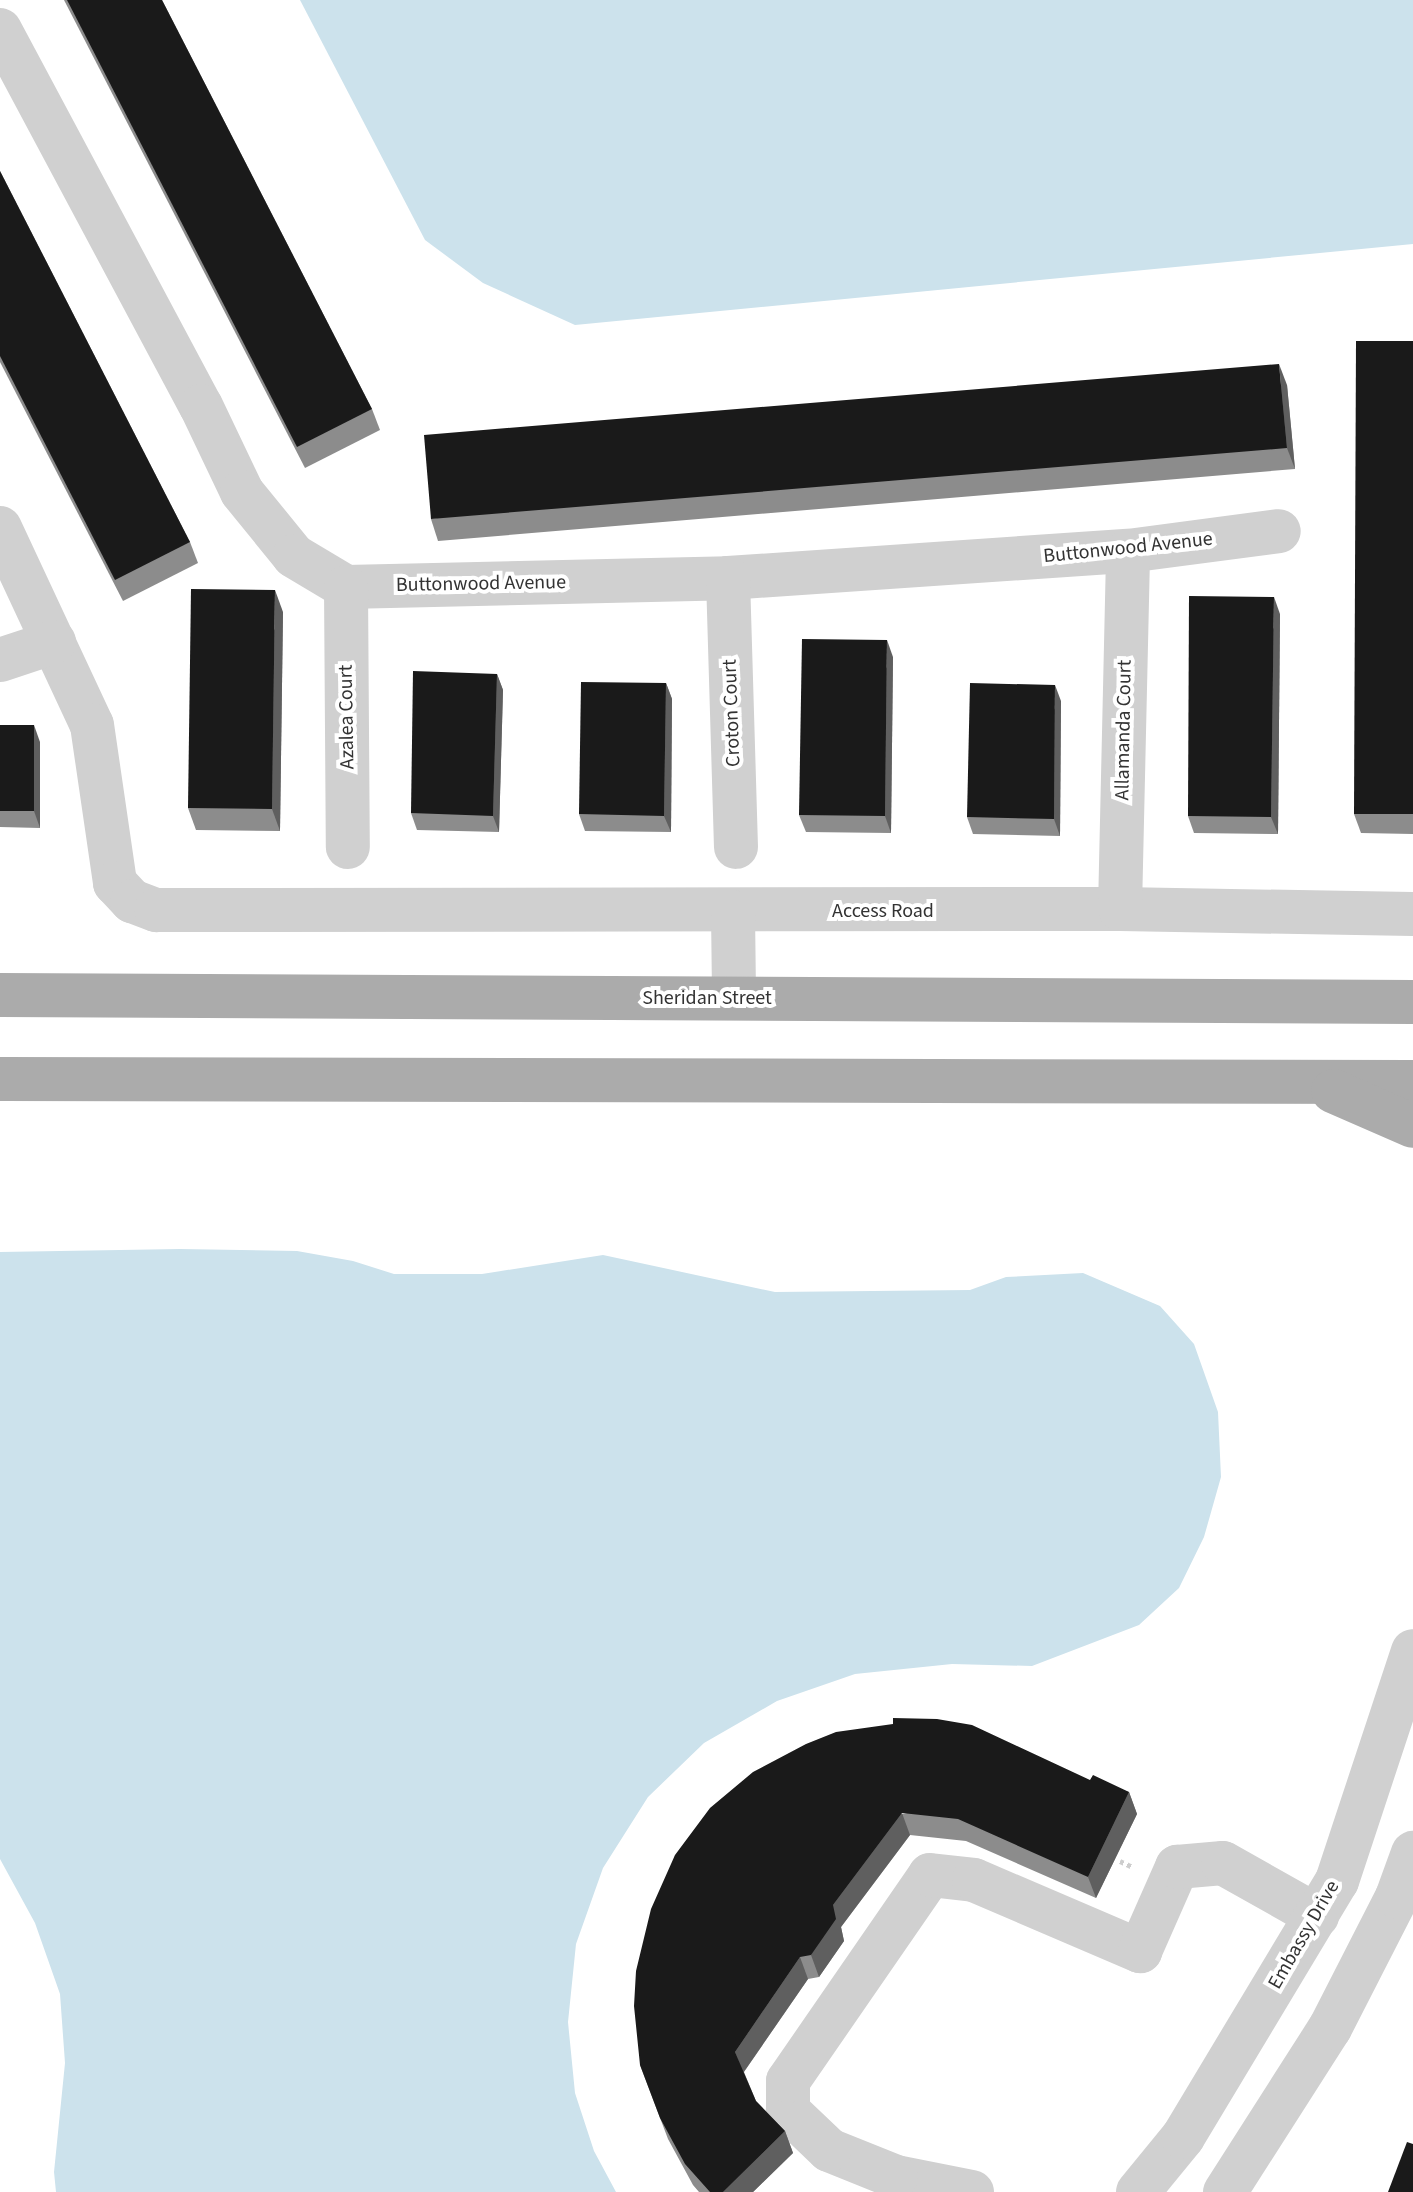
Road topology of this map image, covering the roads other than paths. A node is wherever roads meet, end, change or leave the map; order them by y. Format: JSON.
{"nodes":[{"id":1,"x":0,"y":30,"type":"edge"},
{"id":2,"x":0,"y":528,"type":"edge"},
{"id":3,"x":1279,"y":531,"type":"dead end"},
{"id":4,"x":1128,"y":551,"type":"junction"},
{"id":5,"x":728,"y":578,"type":"junction"},
{"id":6,"x":346,"y":587,"type":"junction"},
{"id":7,"x":54,"y":642,"type":"junction"},
{"id":8,"x":0,"y":660,"type":"edge"},
{"id":9,"x":348,"y":847,"type":"dead end"},
{"id":10,"x":736,"y":847,"type":"dead end"},
{"id":11,"x":1120,"y":909,"type":"junction"},
{"id":12,"x":733,"y":912,"type":"junction"},
{"id":13,"x":1413,"y":914,"type":"edge"},
{"id":14,"x":0,"y":995,"type":"edge"},
{"id":15,"x":734,"y":998,"type":"junction"},
{"id":16,"x":1413,"y":1002,"type":"edge"},
{"id":17,"x":0,"y":1079,"type":"edge"},
{"id":18,"x":1312,"y":1082,"type":"junction"},
{"id":19,"x":1413,"y":1082,"type":"edge"},
{"id":20,"x":1413,"y":1126,"type":"edge"},
{"id":21,"x":1413,"y":1651,"type":"edge"},
{"id":22,"x":1413,"y":1853,"type":"edge"},
{"id":23,"x":1317,"y":1916,"type":"junction"},
{"id":24,"x":972,"y":2192,"type":"edge"},
{"id":25,"x":1138,"y":2192,"type":"edge"},
{"id":26,"x":1225,"y":2192,"type":"edge"}],
"edges":[{"from":1,"to":6,"type":"street"},
{"from":2,"to":7,"type":"street"},
{"from":3,"to":4,"type":"street","name":"Buttonwood Avenue"},
{"from":4,"to":5,"type":"street","name":"Buttonwood Avenue"},
{"from":4,"to":11,"type":"street","name":"Allamanda Court"},
{"from":5,"to":6,"type":"street","name":"Buttonwood Avenue"},
{"from":5,"to":10,"type":"street","name":"Croton Court"},
{"from":6,"to":9,"type":"street","name":"Azalea Court"},
{"from":7,"to":8,"type":"street"},
{"from":7,"to":12,"type":"street","name":"Access Road"},
{"from":11,"to":12,"type":"street","name":"Access Road"},
{"from":11,"to":13,"type":"street","name":"Access Road"},
{"from":12,"to":15,"type":"street"},
{"from":14,"to":15,"type":"main road","name":"Sheridan Street"},
{"from":15,"to":16,"type":"main road","name":"Sheridan Street"},
{"from":17,"to":18,"type":"main road"},
{"from":18,"to":19,"type":"main road"},
{"from":18,"to":20,"type":"main road"},
{"from":21,"to":23,"type":"street","name":"Embassy Drive"},
{"from":22,"to":26,"type":"street"},
{"from":23,"to":24,"type":"street"},
{"from":23,"to":25,"type":"street","name":"Embassy Drive"}]}
